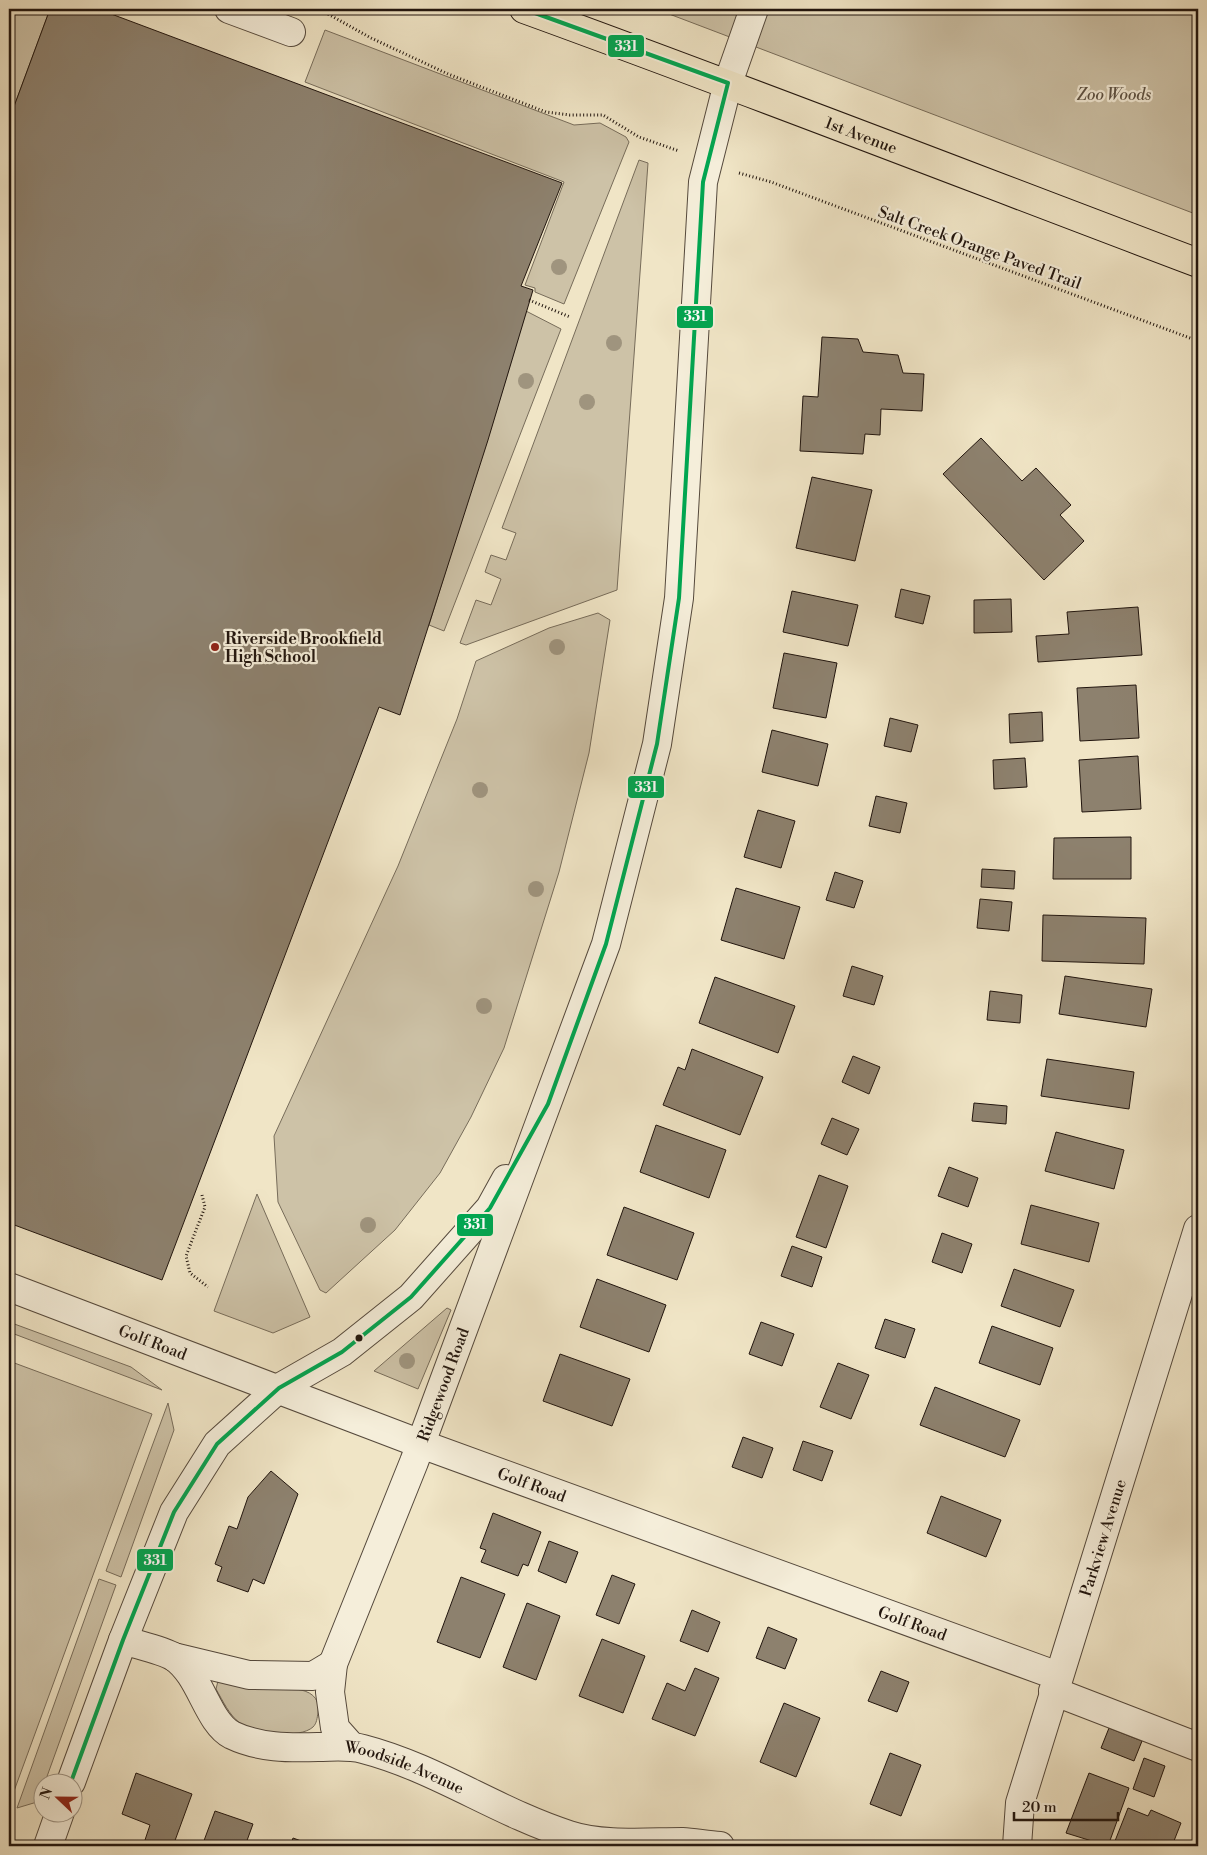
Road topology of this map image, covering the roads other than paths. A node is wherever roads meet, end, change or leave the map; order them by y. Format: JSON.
{"nodes":[{"id":1,"x":229,"y":9,"type":"edge"},
{"id":2,"x":524,"y":9,"type":"edge"},
{"id":3,"x":754,"y":9,"type":"edge"},
{"id":4,"x":291,"y":32,"type":"dead end"},
{"id":5,"x":728,"y":83,"type":"junction"},
{"id":6,"x":1198,"y":262,"type":"edge"},
{"id":7,"x":548,"y":1104,"type":"junction"},
{"id":8,"x":1198,"y":1229,"type":"edge"},
{"id":9,"x":9,"y":1287,"type":"edge"},
{"id":10,"x":279,"y":1388,"type":"junction"},
{"id":11,"x":421,"y":1444,"type":"junction"},
{"id":12,"x":124,"y":1640,"type":"junction"},
{"id":13,"x":174,"y":1657,"type":"junction"},
{"id":14,"x":333,"y":1664,"type":"junction"},
{"id":15,"x":1056,"y":1683,"type":"junction"},
{"id":16,"x":351,"y":1746,"type":"junction"},
{"id":17,"x":1198,"y":1747,"type":"edge"},
{"id":18,"x":75,"y":1772,"type":"edge"},
{"id":19,"x":56,"y":1822,"type":"edge"},
{"id":20,"x":617,"y":1844,"type":"edge"},
{"id":21,"x":48,"y":1846,"type":"edge"},
{"id":22,"x":720,"y":1846,"type":"edge"},
{"id":23,"x":1017,"y":1846,"type":"edge"}],
"edges":[{"from":1,"to":4,"type":"street"},
{"from":2,"to":5,"type":"main road","name":"1st Avenue"},
{"from":3,"to":5,"type":"street","name":"Ridgewood Road"},
{"from":5,"to":6,"type":"main road","name":"1st Avenue"},
{"from":5,"to":7,"type":"street","name":"Ridgewood Road"},
{"from":7,"to":10,"type":"street","name":"Ridgewood Road"},
{"from":7,"to":11,"type":"street","name":"Ridgewood Road"},
{"from":8,"to":15,"type":"street","name":"Parkview Avenue"},
{"from":9,"to":10,"type":"street","name":"Golf Road"},
{"from":10,"to":11,"type":"street","name":"Golf Road"},
{"from":10,"to":12,"type":"street","name":"Ridgewood Road"},
{"from":11,"to":14,"type":"street","name":"Ridgewood Road"},
{"from":11,"to":15,"type":"street","name":"Golf Road"},
{"from":12,"to":13,"type":"street","name":"Woodside Avenue"},
{"from":12,"to":18,"type":"street","name":"Ridgewood Road"},
{"from":13,"to":14,"type":"street"},
{"from":13,"to":16,"type":"street","name":"Woodside Avenue"},
{"from":14,"to":16,"type":"street","name":"Ridgewood Road"},
{"from":15,"to":17,"type":"street","name":"Golf Road"},
{"from":15,"to":23,"type":"street","name":"Parkview Avenue"},
{"from":16,"to":20,"type":"street","name":"Woodside Avenue"},
{"from":19,"to":21,"type":"street"},
{"from":20,"to":22,"type":"street","name":"Woodside Avenue"}]}
